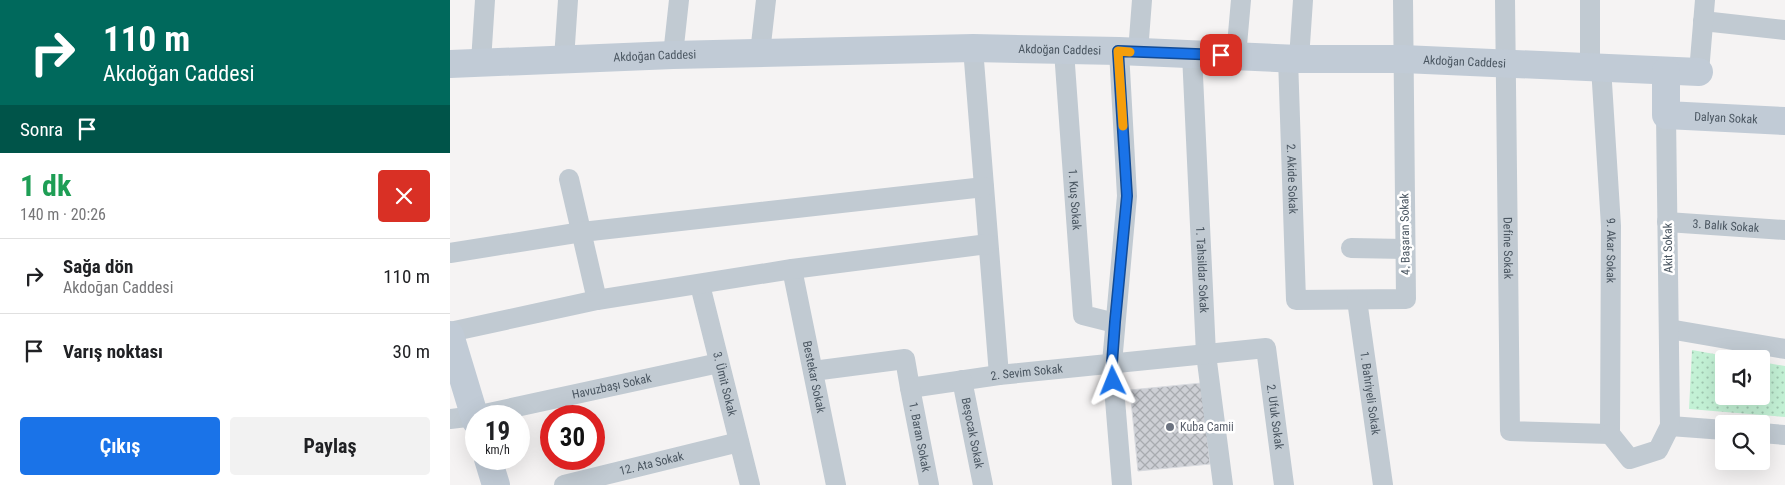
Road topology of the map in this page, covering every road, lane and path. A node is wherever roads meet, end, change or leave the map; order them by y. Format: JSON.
{"nodes":[{"id":1,"x":485,"y":0,"type":"edge"},
{"id":2,"x":568,"y":0,"type":"edge"},
{"id":3,"x":679,"y":0,"type":"edge"},
{"id":4,"x":766,"y":0,"type":"edge"},
{"id":5,"x":1142,"y":0,"type":"edge"},
{"id":6,"x":1241,"y":0,"type":"edge"},
{"id":7,"x":1303,"y":0,"type":"edge"},
{"id":8,"x":1403,"y":0,"type":"edge"},
{"id":9,"x":1505,"y":0,"type":"edge"},
{"id":10,"x":1590,"y":0,"type":"edge"},
{"id":11,"x":1705,"y":0,"type":"edge"},
{"id":12,"x":1703,"y":21,"type":"junction"},
{"id":13,"x":1785,"y":30,"type":"edge"},
{"id":14,"x":973,"y":48,"type":"junction"},
{"id":15,"x":1064,"y":51,"type":"junction"},
{"id":16,"x":1128,"y":52,"type":"junction"},
{"id":17,"x":760,"y":53,"type":"junction"},
{"id":18,"x":1192,"y":54,"type":"junction"},
{"id":19,"x":673,"y":55,"type":"junction"},
{"id":20,"x":1236,"y":56,"type":"junction"},
{"id":21,"x":1294,"y":58,"type":"junction"},
{"id":22,"x":564,"y":59,"type":"junction"},
{"id":23,"x":1403,"y":59,"type":"junction"},
{"id":24,"x":481,"y":62,"type":"junction"},
{"id":25,"x":1505,"y":63,"type":"junction"},
{"id":26,"x":450,"y":64,"type":"edge"},
{"id":27,"x":1595,"y":67,"type":"junction"},
{"id":28,"x":1666,"y":71,"type":"junction"},
{"id":29,"x":1699,"y":72,"type":"joint"},
{"id":30,"x":1666,"y":115,"type":"junction"},
{"id":31,"x":1785,"y":121,"type":"edge"},
{"id":32,"x":569,"y":179,"type":"dead end"},
{"id":33,"x":984,"y":187,"type":"junction"},
{"id":34,"x":1667,"y":222,"type":"junction"},
{"id":35,"x":1785,"y":230,"type":"edge"},
{"id":36,"x":582,"y":232,"type":"junction"},
{"id":37,"x":988,"y":244,"type":"junction"},
{"id":38,"x":1351,"y":248,"type":"dead end"},
{"id":39,"x":1405,"y":248,"type":"junction"},
{"id":40,"x":450,"y":253,"type":"edge"},
{"id":41,"x":792,"y":269,"type":"junction"},
{"id":42,"x":700,"y":285,"type":"junction"},
{"id":43,"x":597,"y":300,"type":"junction"},
{"id":44,"x":1296,"y":300,"type":"joint"},
{"id":45,"x":1357,"y":300,"type":"junction"},
{"id":46,"x":1115,"y":322,"type":"junction"},
{"id":47,"x":1669,"y":329,"type":"junction"},
{"id":48,"x":450,"y":334,"type":"edge"},
{"id":49,"x":1266,"y":348,"type":"joint"},
{"id":50,"x":1785,"y":349,"type":"edge"},
{"id":51,"x":1206,"y":354,"type":"junction"},
{"id":52,"x":719,"y":363,"type":"junction"},
{"id":53,"x":1112,"y":363,"type":"junction"},
{"id":54,"x":813,"y":370,"type":"junction"},
{"id":55,"x":999,"y":375,"type":"junction"},
{"id":56,"x":962,"y":380,"type":"junction"},
{"id":57,"x":910,"y":388,"type":"junction"},
{"id":58,"x":530,"y":405,"type":"edge"},
{"id":59,"x":465,"y":409,"type":"edge"},
{"id":60,"x":1670,"y":426,"type":"junction"},
{"id":61,"x":1715,"y":429,"type":"edge"},
{"id":62,"x":1610,"y":434,"type":"junction"},
{"id":63,"x":1770,"y":434,"type":"edge"},
{"id":64,"x":1785,"y":435,"type":"edge"},
{"id":65,"x":739,"y":442,"type":"junction"},
{"id":66,"x":491,"y":470,"type":"edge"},
{"id":67,"x":496,"y":485,"type":"edge"},
{"id":68,"x":564,"y":485,"type":"edge"},
{"id":69,"x":750,"y":485,"type":"edge"},
{"id":70,"x":836,"y":485,"type":"edge"},
{"id":71,"x":929,"y":485,"type":"edge"},
{"id":72,"x":983,"y":485,"type":"edge"},
{"id":73,"x":1122,"y":485,"type":"edge"},
{"id":74,"x":1222,"y":485,"type":"edge"},
{"id":75,"x":1284,"y":485,"type":"edge"},
{"id":76,"x":1383,"y":485,"type":"edge"}],
"edges":[{"from":1,"to":24,"type":"street"},
{"from":2,"to":22,"type":"street"},
{"from":3,"to":19,"type":"street"},
{"from":4,"to":17,"type":"street"},
{"from":5,"to":16,"type":"street"},
{"from":6,"to":20,"type":"street"},
{"from":7,"to":21,"type":"street","name":"2. Akide Sokak"},
{"from":8,"to":23,"type":"street","name":"4. Başaran Sokak"},
{"from":9,"to":25,"type":"street","name":"Define Sokak"},
{"from":10,"to":27,"type":"street","name":"9. Akar Sokak"},
{"from":11,"to":12,"type":"street"},
{"from":12,"to":13,"type":"street"},
{"from":12,"to":29,"type":"street"},
{"from":14,"to":15,"type":"street","name":"Akdoğan Caddesi"},
{"from":14,"to":17,"type":"street","name":"Akdoğan Caddesi"},
{"from":14,"to":33,"type":"street"},
{"from":15,"to":16,"type":"street","name":"Akdoğan Caddesi"},
{"from":15,"to":46,"type":"street","name":"1. Kuş Sokak"},
{"from":16,"to":18,"type":"street","name":"Akdoğan Caddesi"},
{"from":16,"to":46,"type":"street"},
{"from":17,"to":19,"type":"street","name":"Akdoğan Caddesi"},
{"from":18,"to":20,"type":"street","name":"Akdoğan Caddesi"},
{"from":18,"to":51,"type":"street","name":"1. Tahsildar Sokak"},
{"from":19,"to":22,"type":"street","name":"Akdoğan Caddesi"},
{"from":20,"to":21,"type":"street","name":"Akdoğan Caddesi"},
{"from":21,"to":23,"type":"street","name":"Akdoğan Caddesi"},
{"from":21,"to":44,"type":"street","name":"2. Akide Sokak"},
{"from":22,"to":24,"type":"street","name":"Akdoğan Caddesi"},
{"from":23,"to":25,"type":"street","name":"Akdoğan Caddesi"},
{"from":23,"to":39,"type":"street","name":"4. Başaran Sokak"},
{"from":24,"to":26,"type":"street","name":"Akdoğan Caddesi"},
{"from":25,"to":27,"type":"street","name":"Akdoğan Caddesi"},
{"from":25,"to":62,"type":"street","name":"Define Sokak"},
{"from":27,"to":28,"type":"street","name":"Akdoğan Caddesi"},
{"from":27,"to":62,"type":"street","name":"9. Akar Sokak"},
{"from":28,"to":29,"type":"street","name":"Akdoğan Caddesi"},
{"from":28,"to":30,"type":"street","name":"Akit Sokak"},
{"from":30,"to":31,"type":"street","name":"Dalyan Sokak"},
{"from":30,"to":34,"type":"street","name":"Akit Sokak"},
{"from":32,"to":36,"type":"street"},
{"from":33,"to":36,"type":"street"},
{"from":33,"to":37,"type":"street"},
{"from":34,"to":35,"type":"street","name":"3. Balık Sokak"},
{"from":34,"to":47,"type":"street","name":"Akit Sokak"},
{"from":36,"to":40,"type":"street"},
{"from":36,"to":43,"type":"street"},
{"from":37,"to":41,"type":"street"},
{"from":37,"to":55,"type":"street"},
{"from":38,"to":39,"type":"street"},
{"from":39,"to":45,"type":"street","name":"4. Başaran Sokak"},
{"from":41,"to":42,"type":"street"},
{"from":41,"to":54,"type":"street","name":"Bestekar Sokak"},
{"from":42,"to":43,"type":"street"},
{"from":42,"to":52,"type":"street","name":"3. Ümit Sokak"},
{"from":43,"to":48,"type":"street"},
{"from":44,"to":45,"type":"street","name":"4. Başaran Sokak"},
{"from":45,"to":76,"type":"street","name":"1. Bahriyeli Sokak"},
{"from":46,"to":53,"type":"street"},
{"from":47,"to":50,"type":"street"},
{"from":47,"to":60,"type":"street","name":"Akit Sokak"},
{"from":48,"to":59,"type":"street"},
{"from":49,"to":51,"type":"street","name":"2. Sevim Sokak"},
{"from":49,"to":75,"type":"street","name":"2. Ufuk Sokak"},
{"from":51,"to":53,"type":"street","name":"2. Sevim Sokak"},
{"from":51,"to":74,"type":"street","name":"1. Tahsildar Sokak"},
{"from":52,"to":58,"type":"street","name":"Havuzbaşı Sokak"},
{"from":52,"to":65,"type":"street","name":"3. Ümit Sokak"},
{"from":53,"to":55,"type":"street","name":"2. Sevim Sokak"},
{"from":53,"to":73,"type":"street"},
{"from":54,"to":57,"type":"street"},
{"from":54,"to":70,"type":"street","name":"Bestekar Sokak"},
{"from":55,"to":56,"type":"street","name":"2. Sevim Sokak"},
{"from":56,"to":57,"type":"street","name":"2. Sevim Sokak"},
{"from":56,"to":72,"type":"street","name":"Beşocak Sokak"},
{"from":57,"to":71,"type":"street","name":"1. Baran Sokak"},
{"from":60,"to":61,"type":"street"},
{"from":60,"to":62,"type":"street"},
{"from":63,"to":64,"type":"street"},
{"from":65,"to":68,"type":"street","name":"12. Ata Sokak"},
{"from":65,"to":69,"type":"street","name":"3. Ümit Sokak"},
{"from":66,"to":67,"type":"street"}]}
